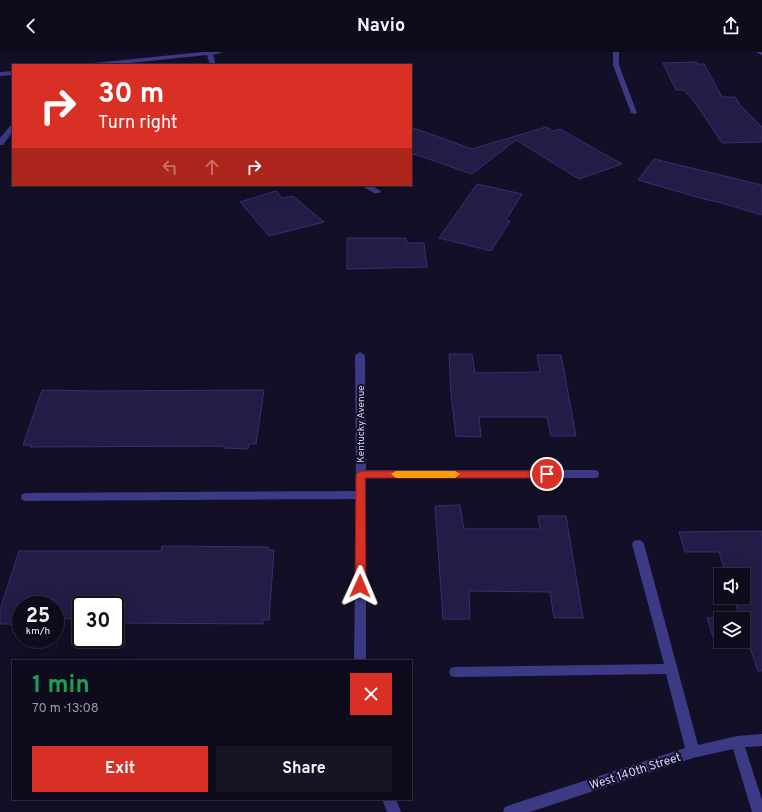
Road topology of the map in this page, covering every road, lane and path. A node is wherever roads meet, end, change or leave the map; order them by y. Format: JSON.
{"nodes":[{"id":1,"x":221,"y":52,"type":"edge"},
{"id":2,"x":616,"y":52,"type":"edge"},
{"id":3,"x":759,"y":52,"type":"edge"},
{"id":4,"x":209,"y":53,"type":"junction"},
{"id":5,"x":762,"y":53,"type":"edge"},
{"id":6,"x":103,"y":64,"type":"edge"},
{"id":7,"x":213,"y":64,"type":"edge"},
{"id":8,"x":12,"y":73,"type":"edge"},
{"id":9,"x":0,"y":74,"type":"edge"},
{"id":10,"x":634,"y":113,"type":"dead end"},
{"id":11,"x":12,"y":127,"type":"edge"},
{"id":12,"x":0,"y":143,"type":"edge"},
{"id":13,"x":366,"y":186,"type":"edge"},
{"id":14,"x":376,"y":190,"type":"dead end"},
{"id":15,"x":360,"y":354,"type":"dead end"},
{"id":16,"x":361,"y":474,"type":"junction"},
{"id":17,"x":594,"y":474,"type":"dead end"},
{"id":18,"x":361,"y":495,"type":"junction"},
{"id":19,"x":26,"y":497,"type":"dead end"},
{"id":20,"x":638,"y":544,"type":"dead end"},
{"id":21,"x":360,"y":660,"type":"edge"},
{"id":22,"x":670,"y":669,"type":"junction"},
{"id":23,"x":455,"y":672,"type":"dead end"},
{"id":24,"x":762,"y":740,"type":"edge"},
{"id":25,"x":737,"y":742,"type":"junction"},
{"id":26,"x":693,"y":752,"type":"junction"},
{"id":27,"x":389,"y":800,"type":"edge"},
{"id":28,"x":394,"y":812,"type":"edge"},
{"id":29,"x":510,"y":812,"type":"edge"},
{"id":30,"x":759,"y":812,"type":"edge"}],
"edges":[{"from":1,"to":4,"type":"street"},
{"from":2,"to":10,"type":"street"},
{"from":3,"to":5,"type":"street"},
{"from":4,"to":6,"type":"street"},
{"from":4,"to":7,"type":"street"},
{"from":8,"to":9,"type":"street"},
{"from":11,"to":12,"type":"street"},
{"from":13,"to":14,"type":"street"},
{"from":15,"to":16,"type":"street","name":"Kentucky Avenue"},
{"from":16,"to":17,"type":"street"},
{"from":16,"to":18,"type":"street","name":"Kentucky Avenue"},
{"from":18,"to":19,"type":"street"},
{"from":18,"to":21,"type":"street","name":"Kentucky Avenue"},
{"from":20,"to":22,"type":"street"},
{"from":22,"to":23,"type":"street"},
{"from":22,"to":26,"type":"street"},
{"from":24,"to":25,"type":"street","name":"West 140th Street"},
{"from":25,"to":26,"type":"street","name":"West 140th Street"},
{"from":25,"to":30,"type":"street"},
{"from":26,"to":29,"type":"street","name":"West 140th Street"},
{"from":27,"to":28,"type":"street"}]}
